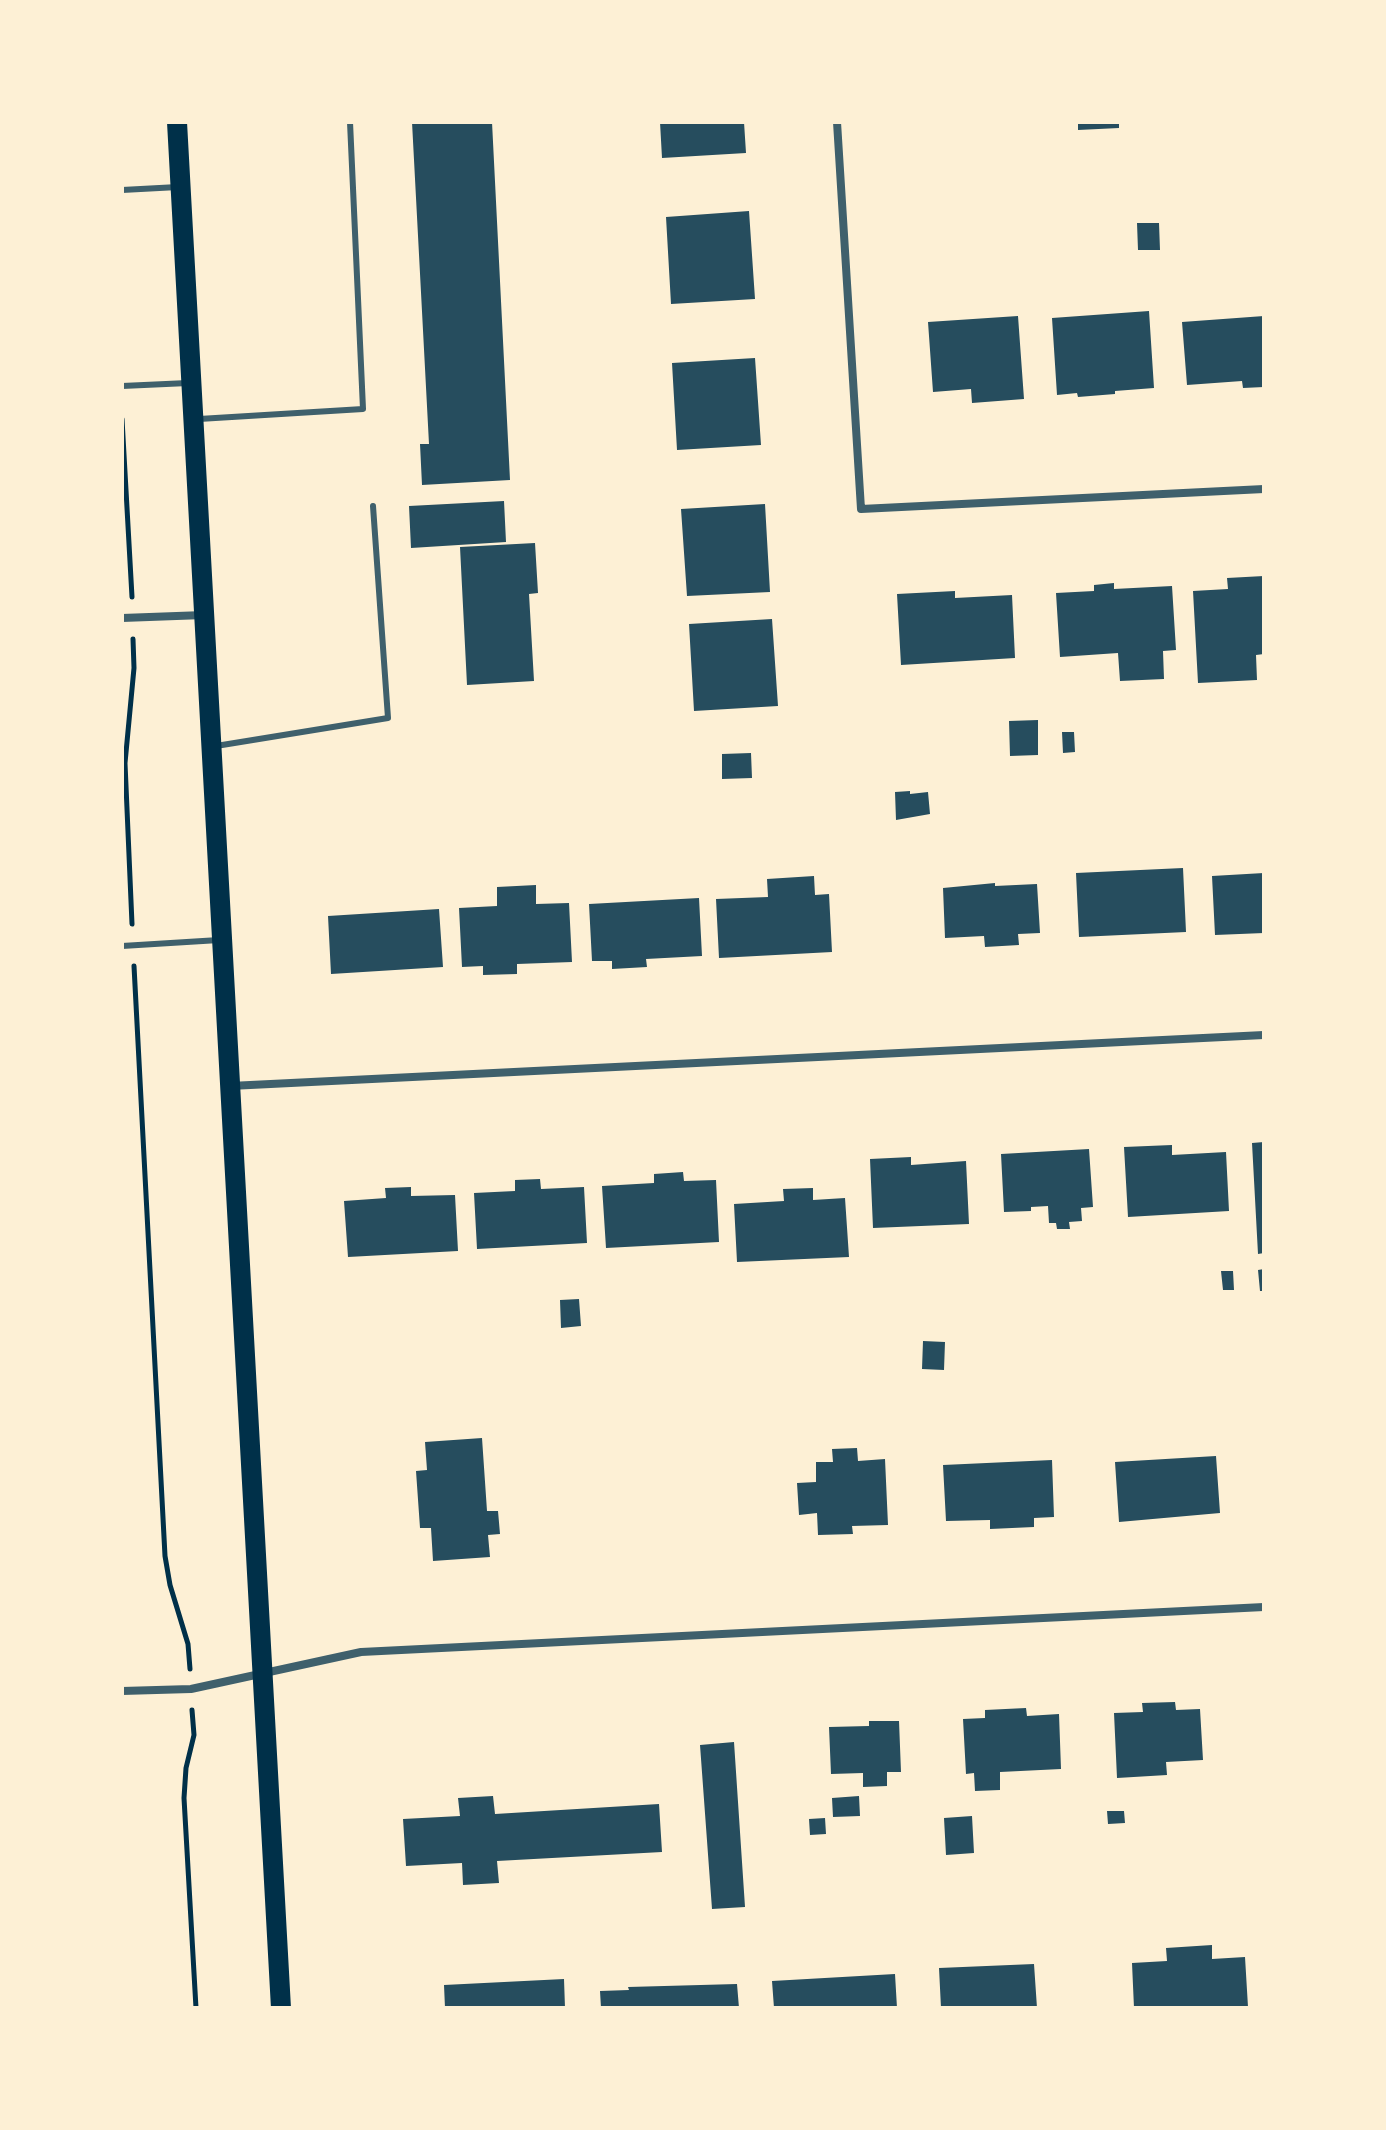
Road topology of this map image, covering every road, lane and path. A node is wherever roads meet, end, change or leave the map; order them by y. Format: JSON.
{"nodes":[{"id":1,"x":177,"y":122,"type":"edge"},
{"id":2,"x":350,"y":122,"type":"edge"},
{"id":3,"x":837,"y":122,"type":"edge"},
{"id":4,"x":181,"y":187,"type":"junction"},
{"id":5,"x":122,"y":190,"type":"edge"},
{"id":6,"x":192,"y":383,"type":"junction"},
{"id":7,"x":122,"y":386,"type":"edge"},
{"id":8,"x":122,"y":419,"type":"edge"},
{"id":9,"x":194,"y":419,"type":"junction"},
{"id":10,"x":1264,"y":489,"type":"edge"},
{"id":11,"x":373,"y":506,"type":"dead end"},
{"id":12,"x":130,"y":576,"type":"dead end"},
{"id":13,"x":205,"y":615,"type":"junction"},
{"id":14,"x":122,"y":618,"type":"edge"},
{"id":15,"x":134,"y":668,"type":"dead end"},
{"id":16,"x":212,"y":747,"type":"junction"},
{"id":17,"x":223,"y":940,"type":"junction"},
{"id":18,"x":122,"y":946,"type":"edge"},
{"id":19,"x":133,"y":946,"type":"junction"},
{"id":20,"x":1264,"y":1035,"type":"edge"},
{"id":21,"x":230,"y":1086,"type":"junction"},
{"id":22,"x":1264,"y":1607,"type":"edge"},
{"id":23,"x":188,"y":1644,"type":"dead end"},
{"id":24,"x":262,"y":1672,"type":"junction"},
{"id":25,"x":122,"y":1691,"type":"edge"},
{"id":26,"x":194,"y":1735,"type":"dead end"},
{"id":27,"x":196,"y":2008,"type":"edge"},
{"id":28,"x":281,"y":2008,"type":"edge"}],
"edges":[{"from":1,"to":4,"type":"main road"},
{"from":2,"to":9,"type":"lane"},
{"from":3,"to":10,"type":"street"},
{"from":4,"to":5,"type":"lane"},
{"from":4,"to":6,"type":"main road"},
{"from":6,"to":7,"type":"lane"},
{"from":6,"to":9,"type":"main road"},
{"from":8,"to":12,"type":"path"},
{"from":9,"to":13,"type":"main road"},
{"from":11,"to":16,"type":"lane"},
{"from":13,"to":14,"type":"street"},
{"from":13,"to":16,"type":"main road"},
{"from":15,"to":19,"type":"path"},
{"from":16,"to":17,"type":"main road"},
{"from":17,"to":19,"type":"lane"},
{"from":17,"to":21,"type":"main road"},
{"from":18,"to":19,"type":"lane"},
{"from":19,"to":23,"type":"path"},
{"from":20,"to":21,"type":"street"},
{"from":21,"to":24,"type":"main road"},
{"from":22,"to":24,"type":"street"},
{"from":24,"to":25,"type":"street"},
{"from":24,"to":28,"type":"main road"},
{"from":26,"to":27,"type":"path"}]}
